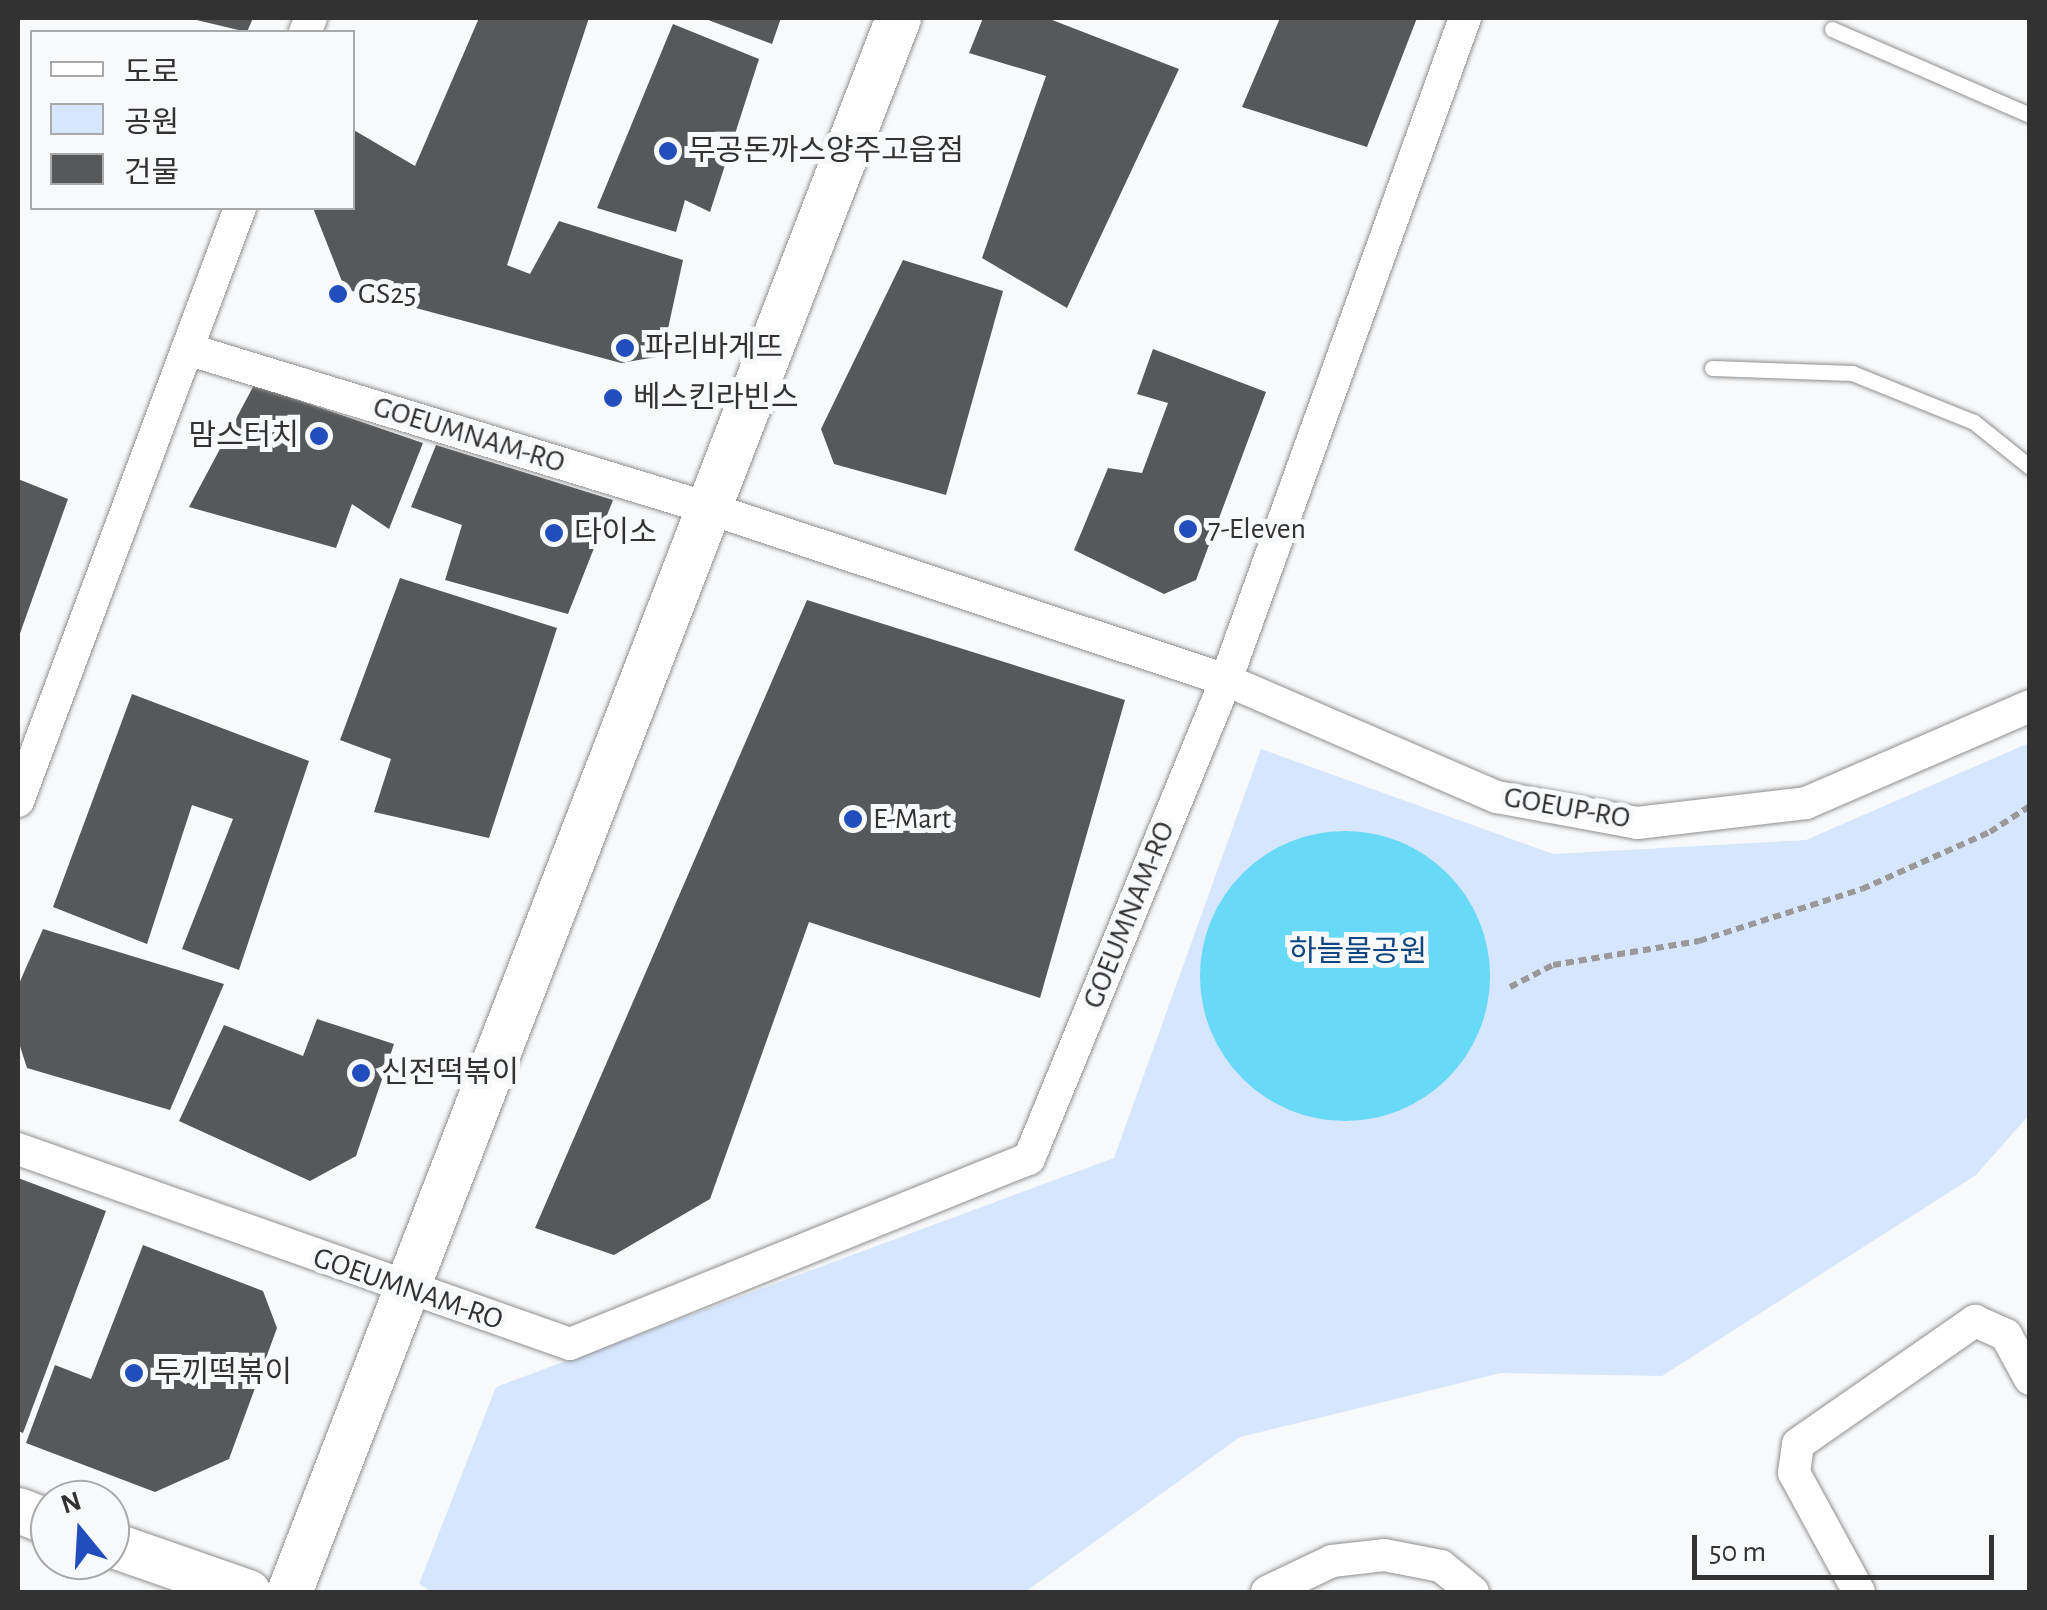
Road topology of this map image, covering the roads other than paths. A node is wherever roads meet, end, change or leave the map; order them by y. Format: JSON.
{"nodes":[{"id":1,"x":898,"y":18,"type":"edge"},
{"id":2,"x":1465,"y":18,"type":"edge"},
{"id":3,"x":1832,"y":29,"type":"dead end"},
{"id":4,"x":2030,"y":115,"type":"edge"},
{"id":5,"x":239,"y":210,"type":"edge"},
{"id":6,"x":186,"y":349,"type":"junction"},
{"id":7,"x":1712,"y":368,"type":"dead end"},
{"id":8,"x":2030,"y":467,"type":"edge"},
{"id":9,"x":711,"y":508,"type":"junction"},
{"id":10,"x":1226,"y":680,"type":"junction"},
{"id":11,"x":2030,"y":706,"type":"edge"},
{"id":12,"x":18,"y":802,"type":"edge"},
{"id":13,"x":18,"y":1149,"type":"edge"},
{"id":14,"x":409,"y":1291,"type":"junction"},
{"id":15,"x":2030,"y":1379,"type":"edge"},
{"id":16,"x":130,"y":1551,"type":"edge"},
{"id":17,"x":248,"y":1592,"type":"edge"},
{"id":18,"x":289,"y":1592,"type":"edge"},
{"id":19,"x":1267,"y":1592,"type":"edge"},
{"id":20,"x":1473,"y":1592,"type":"edge"},
{"id":21,"x":1859,"y":1592,"type":"edge"}],
"edges":[{"from":1,"to":9,"type":"street"},
{"from":2,"to":10,"type":"street"},
{"from":3,"to":4,"type":"lane"},
{"from":5,"to":6,"type":"street"},
{"from":6,"to":9,"type":"street","name":"GOEUMNAM-RO"},
{"from":6,"to":12,"type":"street"},
{"from":7,"to":8,"type":"lane"},
{"from":9,"to":10,"type":"street","name":"GOEUMNAM-RO"},
{"from":9,"to":14,"type":"street"},
{"from":10,"to":11,"type":"street","name":"GOEUP-RO"},
{"from":10,"to":14,"type":"street","name":"GOEUMNAM-RO"},
{"from":13,"to":14,"type":"street","name":"GOEUMNAM-RO"},
{"from":14,"to":18,"type":"street"},
{"from":15,"to":21,"type":"street"},
{"from":16,"to":17,"type":"street"},
{"from":19,"to":20,"type":"street"}]}
